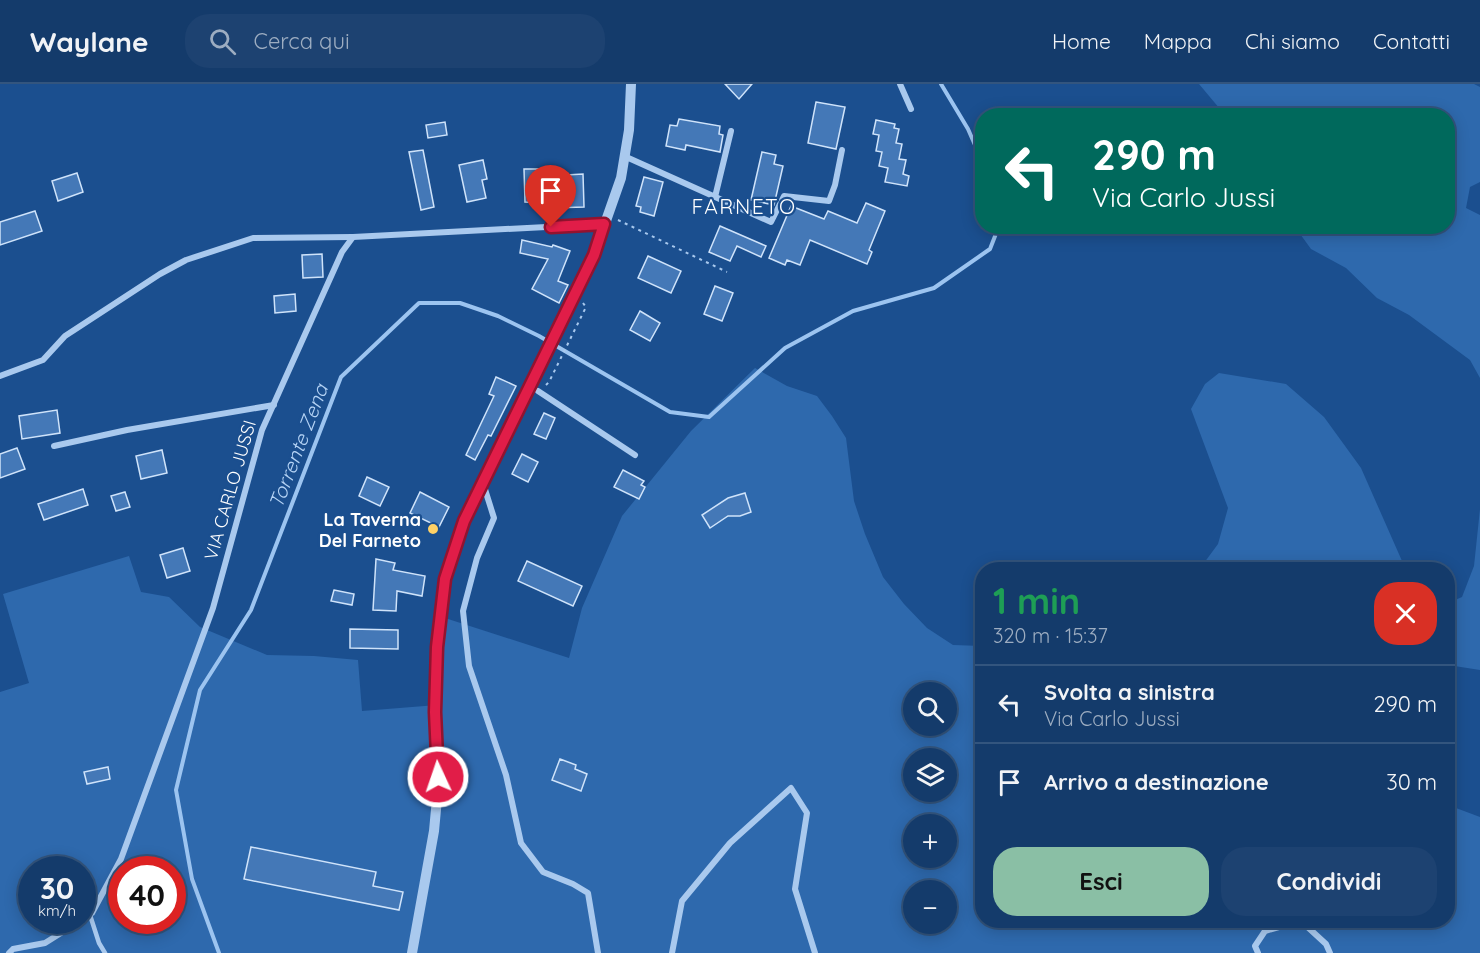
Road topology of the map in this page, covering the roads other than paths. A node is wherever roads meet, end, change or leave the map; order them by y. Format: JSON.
{"nodes":[{"id":1,"x":631,"y":84,"type":"edge"},
{"id":2,"x":900,"y":84,"type":"edge"},
{"id":3,"x":911,"y":109,"type":"dead end"},
{"id":4,"x":731,"y":131,"type":"dead end"},
{"id":5,"x":842,"y":150,"type":"dead end"},
{"id":6,"x":624,"y":156,"type":"junction"},
{"id":7,"x":715,"y":197,"type":"junction"},
{"id":8,"x":604,"y":224,"type":"junction"},
{"id":9,"x":353,"y":237,"type":"junction"},
{"id":10,"x":0,"y":376,"type":"edge"},
{"id":11,"x":538,"y":391,"type":"dead end"},
{"id":12,"x":274,"y":405,"type":"junction"},
{"id":13,"x":54,"y":446,"type":"dead end"},
{"id":14,"x":635,"y":455,"type":"dead end"},
{"id":15,"x":483,"y":483,"type":"junction"},
{"id":16,"x":96,"y":904,"type":"edge"},
{"id":17,"x":1276,"y":928,"type":"edge"},
{"id":18,"x":1308,"y":928,"type":"edge"},
{"id":19,"x":59,"y":934,"type":"edge"},
{"id":20,"x":96,"y":934,"type":"edge"},
{"id":21,"x":9,"y":953,"type":"edge"},
{"id":22,"x":105,"y":953,"type":"edge"},
{"id":23,"x":412,"y":953,"type":"edge"},
{"id":24,"x":598,"y":953,"type":"edge"},
{"id":25,"x":672,"y":953,"type":"edge"},
{"id":26,"x":815,"y":953,"type":"edge"},
{"id":27,"x":1258,"y":953,"type":"edge"},
{"id":28,"x":1330,"y":953,"type":"edge"}],
"edges":[{"from":1,"to":6,"type":"street"},
{"from":2,"to":3,"type":"street"},
{"from":4,"to":7,"type":"street"},
{"from":5,"to":7,"type":"street"},
{"from":6,"to":7,"type":"street"},
{"from":6,"to":8,"type":"street"},
{"from":8,"to":9,"type":"street"},
{"from":8,"to":15,"type":"street"},
{"from":9,"to":10,"type":"street"},
{"from":9,"to":12,"type":"street","name":"VIA CARLO JUSSI"},
{"from":11,"to":14,"type":"street"},
{"from":12,"to":13,"type":"street"},
{"from":12,"to":16,"type":"street","name":"VIA CARLO JUSSI"},
{"from":15,"to":23,"type":"street"},
{"from":15,"to":24,"type":"street"},
{"from":17,"to":27,"type":"street"},
{"from":18,"to":28,"type":"street"},
{"from":19,"to":21,"type":"street"},
{"from":20,"to":22,"type":"lane"},
{"from":25,"to":26,"type":"street"}]}
